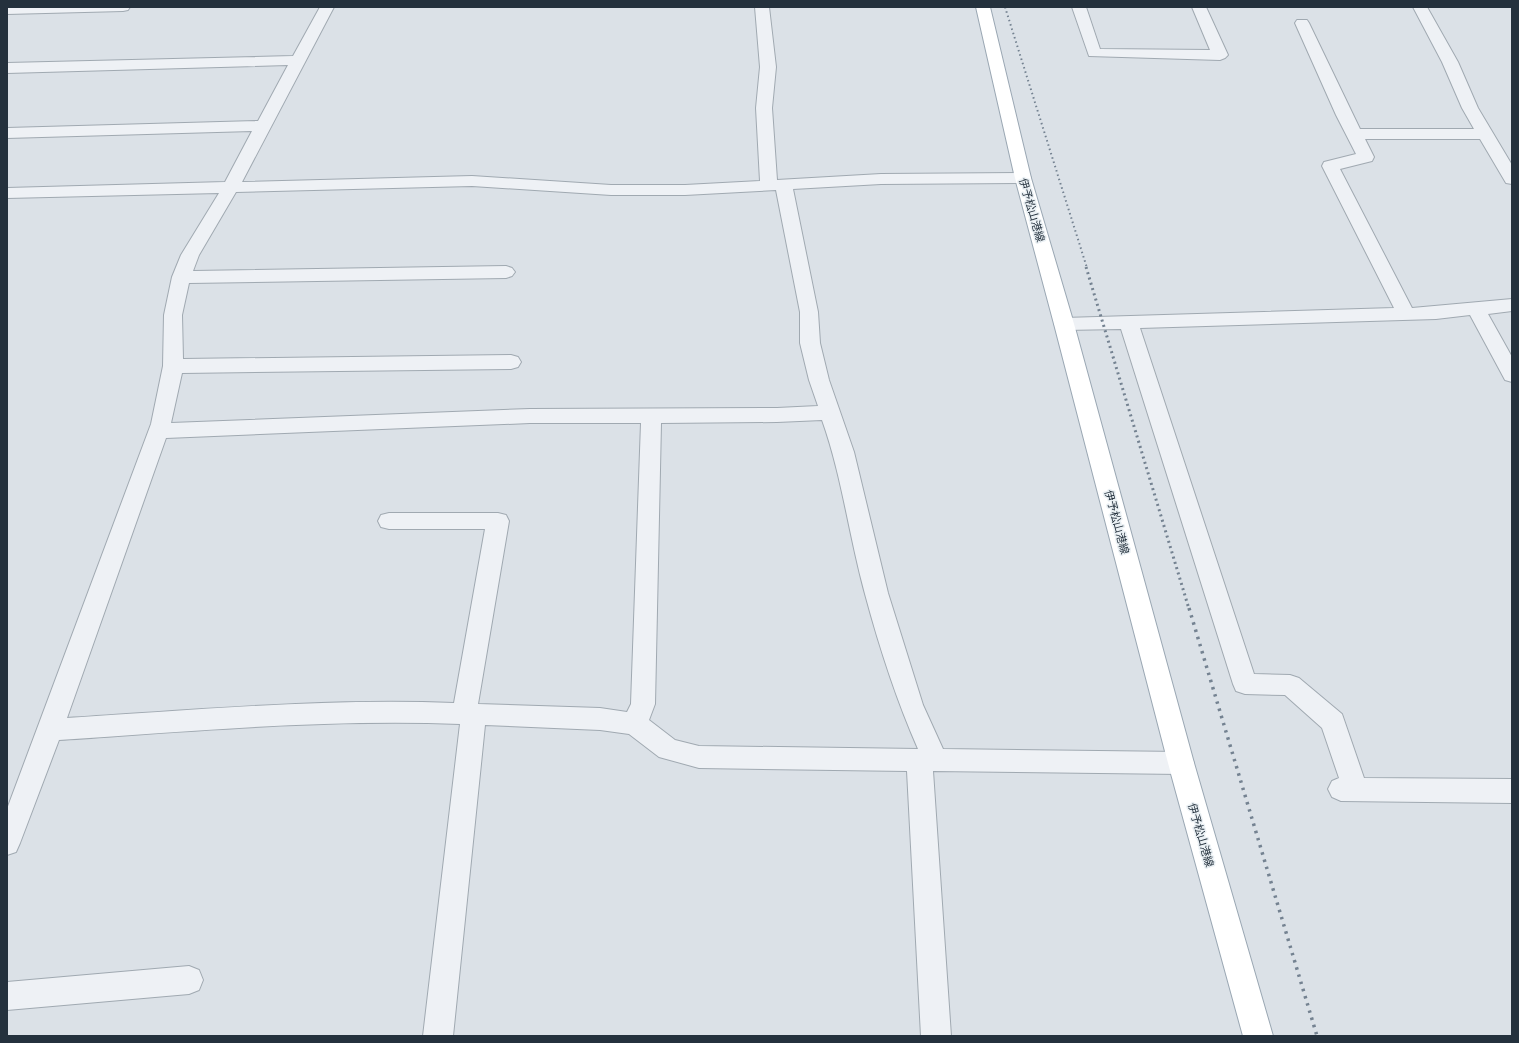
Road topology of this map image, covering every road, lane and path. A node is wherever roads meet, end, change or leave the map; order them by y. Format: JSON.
{"nodes":[{"id":1,"x":123,"y":7,"type":"edge"},
{"id":2,"x":327,"y":7,"type":"edge"},
{"id":3,"x":762,"y":7,"type":"edge"},
{"id":4,"x":983,"y":7,"type":"edge"},
{"id":5,"x":1079,"y":7,"type":"edge"},
{"id":6,"x":1199,"y":7,"type":"edge"},
{"id":7,"x":1420,"y":7,"type":"edge"},
{"id":8,"x":7,"y":10,"type":"edge"},
{"id":9,"x":1302,"y":23,"type":"dead end"},
{"id":10,"x":298,"y":60,"type":"junction"},
{"id":11,"x":7,"y":68,"type":"edge"},
{"id":12,"x":263,"y":126,"type":"junction"},
{"id":13,"x":7,"y":133,"type":"edge"},
{"id":14,"x":1354,"y":134,"type":"junction"},
{"id":15,"x":1485,"y":134,"type":"junction"},
{"id":16,"x":1023,"y":178,"type":"junction"},
{"id":17,"x":1512,"y":179,"type":"edge"},
{"id":18,"x":776,"y":185,"type":"junction"},
{"id":19,"x":230,"y":188,"type":"junction"},
{"id":20,"x":7,"y":193,"type":"edge"},
{"id":21,"x":506,"y":271,"type":"dead end"},
{"id":22,"x":181,"y":276,"type":"junction"},
{"id":23,"x":1512,"y":305,"type":"edge"},
{"id":24,"x":1477,"y":310,"type":"junction"},
{"id":25,"x":1406,"y":314,"type":"junction"},
{"id":26,"x":1129,"y":323,"type":"junction"},
{"id":27,"x":1064,"y":324,"type":"junction"},
{"id":28,"x":511,"y":362,"type":"dead end"},
{"id":29,"x":173,"y":366,"type":"junction"},
{"id":30,"x":1512,"y":375,"type":"edge"},
{"id":31,"x":830,"y":412,"type":"junction"},
{"id":32,"x":651,"y":416,"type":"junction"},
{"id":33,"x":159,"y":431,"type":"junction"},
{"id":34,"x":389,"y":521,"type":"dead end"},
{"id":35,"x":469,"y":715,"type":"junction"},
{"id":36,"x":635,"y":724,"type":"junction"},
{"id":37,"x":50,"y":730,"type":"junction"},
{"id":38,"x":927,"y":760,"type":"junction"},
{"id":39,"x":1180,"y":764,"type":"junction"},
{"id":40,"x":1512,"y":792,"type":"edge"},
{"id":41,"x":8,"y":833,"type":"edge"},
{"id":42,"x":188,"y":980,"type":"dead end"},
{"id":43,"x":7,"y":996,"type":"edge"},
{"id":44,"x":438,"y":1036,"type":"edge"},
{"id":45,"x":936,"y":1036,"type":"edge"},
{"id":46,"x":1258,"y":1036,"type":"edge"}],
"edges":[{"from":1,"to":8,"type":"street"},
{"from":2,"to":10,"type":"street"},
{"from":3,"to":18,"type":"street"},
{"from":4,"to":16,"type":"main road","name":"伊予松山港線"},
{"from":5,"to":6,"type":"street"},
{"from":7,"to":15,"type":"street"},
{"from":9,"to":14,"type":"street"},
{"from":10,"to":11,"type":"street"},
{"from":10,"to":12,"type":"street"},
{"from":12,"to":13,"type":"street"},
{"from":12,"to":19,"type":"street"},
{"from":14,"to":15,"type":"street"},
{"from":14,"to":25,"type":"street"},
{"from":15,"to":17,"type":"street"},
{"from":16,"to":18,"type":"street"},
{"from":16,"to":27,"type":"main road","name":"伊予松山港線"},
{"from":18,"to":19,"type":"street"},
{"from":18,"to":31,"type":"street"},
{"from":19,"to":20,"type":"street"},
{"from":19,"to":22,"type":"street"},
{"from":21,"to":22,"type":"street"},
{"from":22,"to":29,"type":"street"},
{"from":23,"to":24,"type":"street"},
{"from":24,"to":25,"type":"street"},
{"from":24,"to":30,"type":"street"},
{"from":25,"to":26,"type":"street"},
{"from":26,"to":27,"type":"street"},
{"from":26,"to":40,"type":"street"},
{"from":27,"to":39,"type":"main road","name":"伊予松山港線"},
{"from":28,"to":29,"type":"street"},
{"from":29,"to":33,"type":"street"},
{"from":31,"to":32,"type":"street"},
{"from":31,"to":38,"type":"street"},
{"from":32,"to":33,"type":"street"},
{"from":32,"to":36,"type":"street"},
{"from":33,"to":37,"type":"street"},
{"from":34,"to":35,"type":"street"},
{"from":35,"to":36,"type":"street"},
{"from":35,"to":37,"type":"street"},
{"from":35,"to":44,"type":"street"},
{"from":36,"to":38,"type":"street"},
{"from":37,"to":41,"type":"street"},
{"from":38,"to":39,"type":"street"},
{"from":38,"to":45,"type":"street"},
{"from":39,"to":46,"type":"main road","name":"伊予松山港線"},
{"from":42,"to":43,"type":"street"}]}
